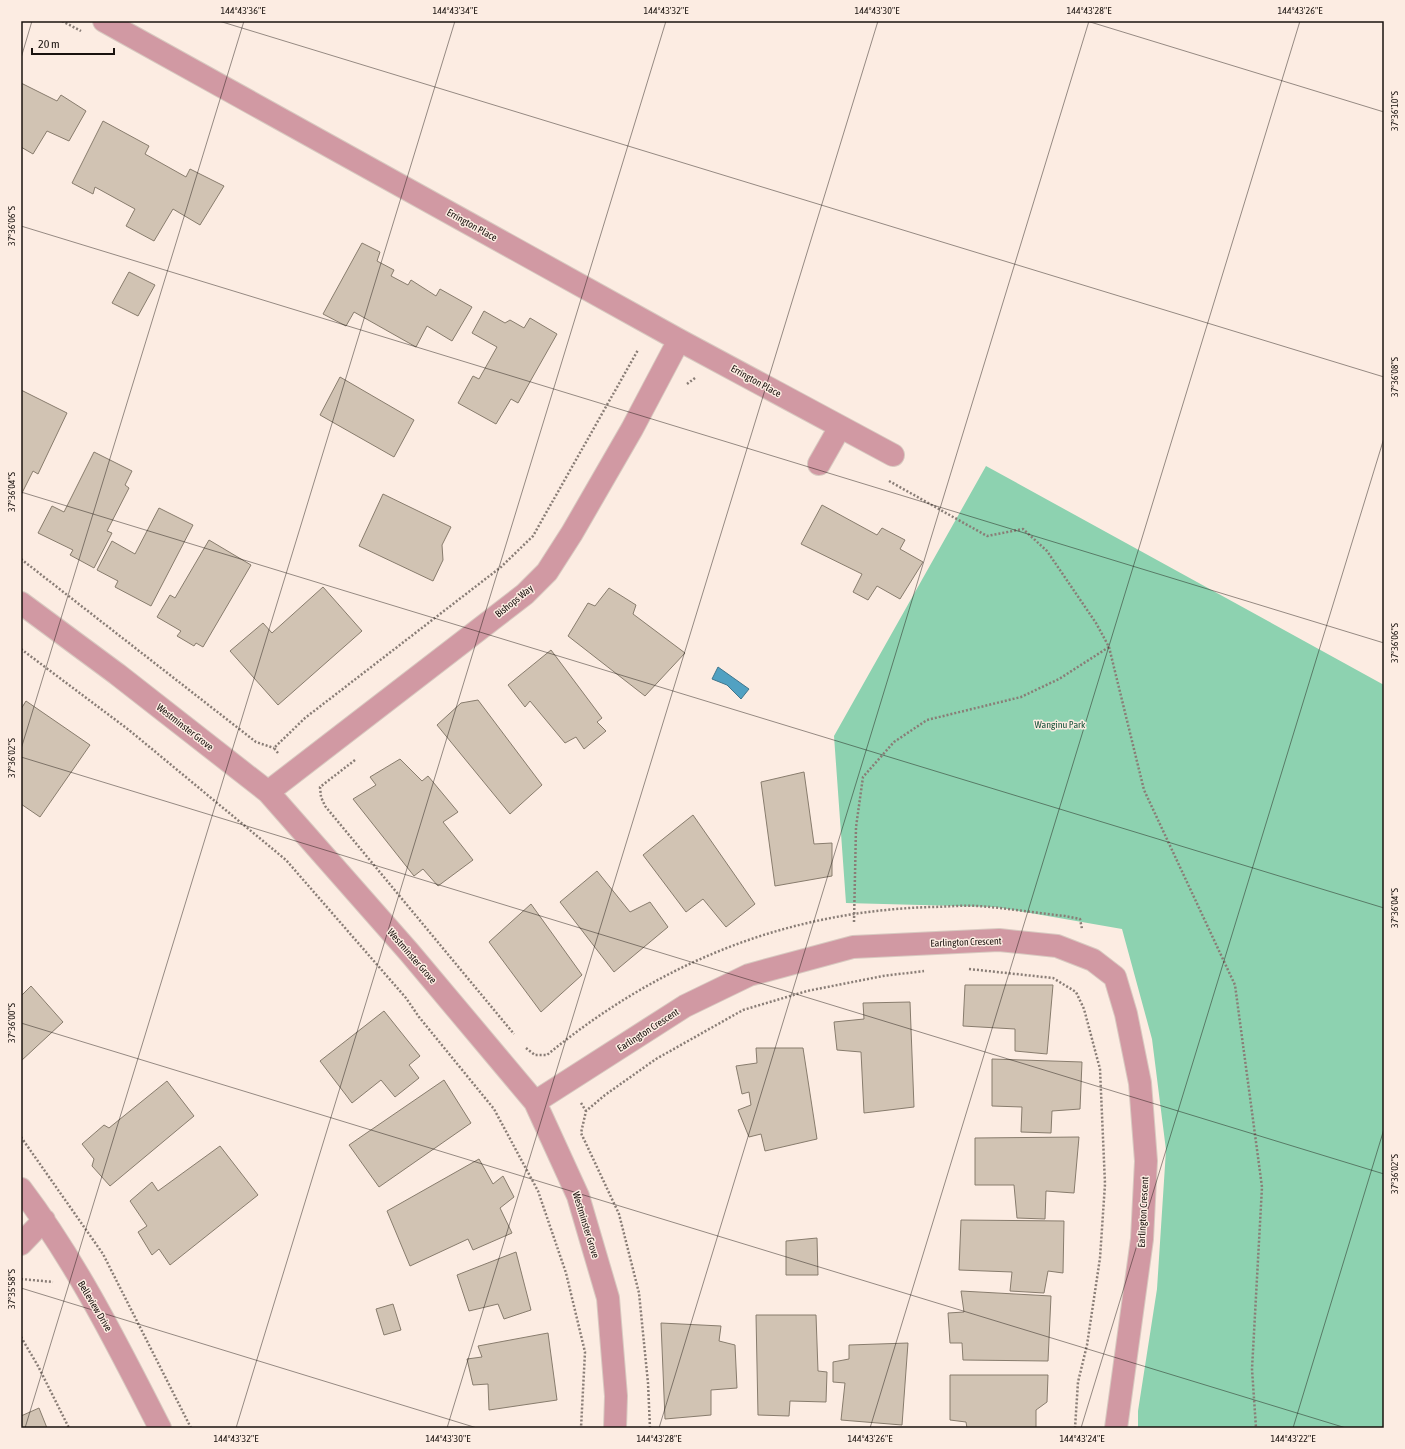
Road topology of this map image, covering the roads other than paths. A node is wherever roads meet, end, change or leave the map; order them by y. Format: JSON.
{"nodes":[{"id":1,"x":104,"y":21,"type":"edge"},
{"id":2,"x":679,"y":340,"type":"junction"},
{"id":3,"x":840,"y":427,"type":"junction"},
{"id":4,"x":893,"y":455,"type":"dead end"},
{"id":5,"x":819,"y":464,"type":"dead end"},
{"id":6,"x":21,"y":602,"type":"edge"},
{"id":7,"x":268,"y":792,"type":"junction"},
{"id":8,"x":535,"y":1102,"type":"junction"},
{"id":9,"x":21,"y":1189,"type":"edge"},
{"id":10,"x":44,"y":1220,"type":"junction"},
{"id":11,"x":21,"y":1244,"type":"edge"},
{"id":12,"x":160,"y":1428,"type":"edge"},
{"id":13,"x":615,"y":1428,"type":"edge"},
{"id":14,"x":1116,"y":1428,"type":"edge"}],
"edges":[{"from":1,"to":2,"type":"street","name":"Errington Place"},
{"from":2,"to":3,"type":"street","name":"Errington Place"},
{"from":2,"to":7,"type":"street","name":"Bishops Way"},
{"from":3,"to":4,"type":"street","name":"Errington Place"},
{"from":3,"to":5,"type":"street"},
{"from":6,"to":7,"type":"street","name":"Westminster Grove"},
{"from":7,"to":8,"type":"street","name":"Westminster Grove"},
{"from":8,"to":13,"type":"street","name":"Westminster Grove"},
{"from":8,"to":14,"type":"street","name":"Earlington Crescent"},
{"from":9,"to":10,"type":"street","name":"Belleview Drive"},
{"from":10,"to":11,"type":"street"},
{"from":10,"to":12,"type":"street","name":"Belleview Drive"}]}
